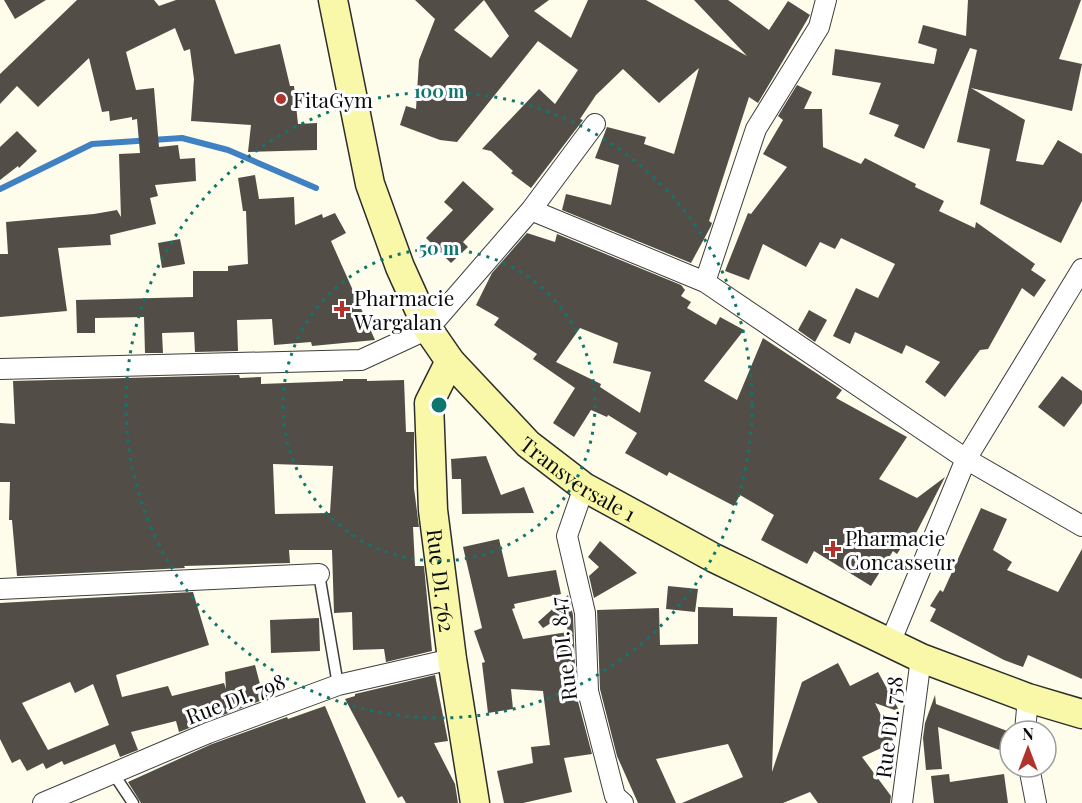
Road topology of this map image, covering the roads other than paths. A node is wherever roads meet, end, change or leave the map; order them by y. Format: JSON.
{"nodes":[{"id":1,"x":333,"y":0,"type":"edge"},
{"id":2,"x":826,"y":0,"type":"edge"},
{"id":3,"x":595,"y":124,"type":"dead end"},
{"id":4,"x":531,"y":210,"type":"junction"},
{"id":5,"x":1082,"y":269,"type":"edge"},
{"id":6,"x":705,"y":282,"type":"junction"},
{"id":7,"x":428,"y":329,"type":"junction"},
{"id":8,"x":450,"y":361,"type":"junction"},
{"id":9,"x":0,"y":369,"type":"edge"},
{"id":10,"x":966,"y":459,"type":"junction"},
{"id":11,"x":584,"y":488,"type":"junction"},
{"id":12,"x":1082,"y":526,"type":"edge"},
{"id":13,"x":319,"y":574,"type":"joint"},
{"id":14,"x":0,"y":589,"type":"edge"},
{"id":15,"x":890,"y":643,"type":"junction"},
{"id":16,"x":921,"y":658,"type":"junction"},
{"id":17,"x":452,"y":659,"type":"junction"},
{"id":18,"x":338,"y":685,"type":"junction"},
{"id":19,"x":1028,"y":698,"type":"junction"},
{"id":20,"x":1082,"y":714,"type":"edge"},
{"id":21,"x":1026,"y":719,"type":"edge"},
{"id":22,"x":113,"y":773,"type":"junction"},
{"id":23,"x":1031,"y":779,"type":"edge"},
{"id":24,"x":43,"y":803,"type":"edge"},
{"id":25,"x":133,"y":803,"type":"edge"},
{"id":26,"x":475,"y":803,"type":"edge"},
{"id":27,"x":623,"y":803,"type":"edge"},
{"id":28,"x":902,"y":803,"type":"edge"},
{"id":29,"x":1036,"y":803,"type":"edge"}],
"edges":[{"from":1,"to":7,"type":"main road","name":"Transversale 1"},
{"from":2,"to":6,"type":"street"},
{"from":3,"to":4,"type":"street"},
{"from":4,"to":6,"type":"street"},
{"from":4,"to":7,"type":"street"},
{"from":5,"to":10,"type":"street"},
{"from":6,"to":10,"type":"street"},
{"from":7,"to":8,"type":"main road","name":"Transversale 1"},
{"from":7,"to":9,"type":"street"},
{"from":8,"to":11,"type":"main road","name":"Transversale 1"},
{"from":8,"to":17,"type":"main road","name":"Rue DI. 762"},
{"from":10,"to":12,"type":"street"},
{"from":10,"to":15,"type":"street"},
{"from":11,"to":15,"type":"main road","name":"Transversale 1"},
{"from":11,"to":27,"type":"street","name":"Rue DI. 847"},
{"from":13,"to":14,"type":"street"},
{"from":13,"to":18,"type":"lane"},
{"from":15,"to":16,"type":"main road","name":"Transversale 1"},
{"from":16,"to":19,"type":"main road","name":"Transversale 1"},
{"from":16,"to":28,"type":"street","name":"Rue DI. 758"},
{"from":17,"to":18,"type":"street","name":"Rue DI. 798"},
{"from":17,"to":26,"type":"main road","name":"Rue DI. 762"},
{"from":18,"to":22,"type":"street","name":"Rue DI. 798"},
{"from":19,"to":20,"type":"main road","name":"Transversale 1"},
{"from":19,"to":21,"type":"street"},
{"from":22,"to":24,"type":"street","name":"Rue DI. 798"},
{"from":22,"to":25,"type":"lane"},
{"from":23,"to":29,"type":"street"}]}
